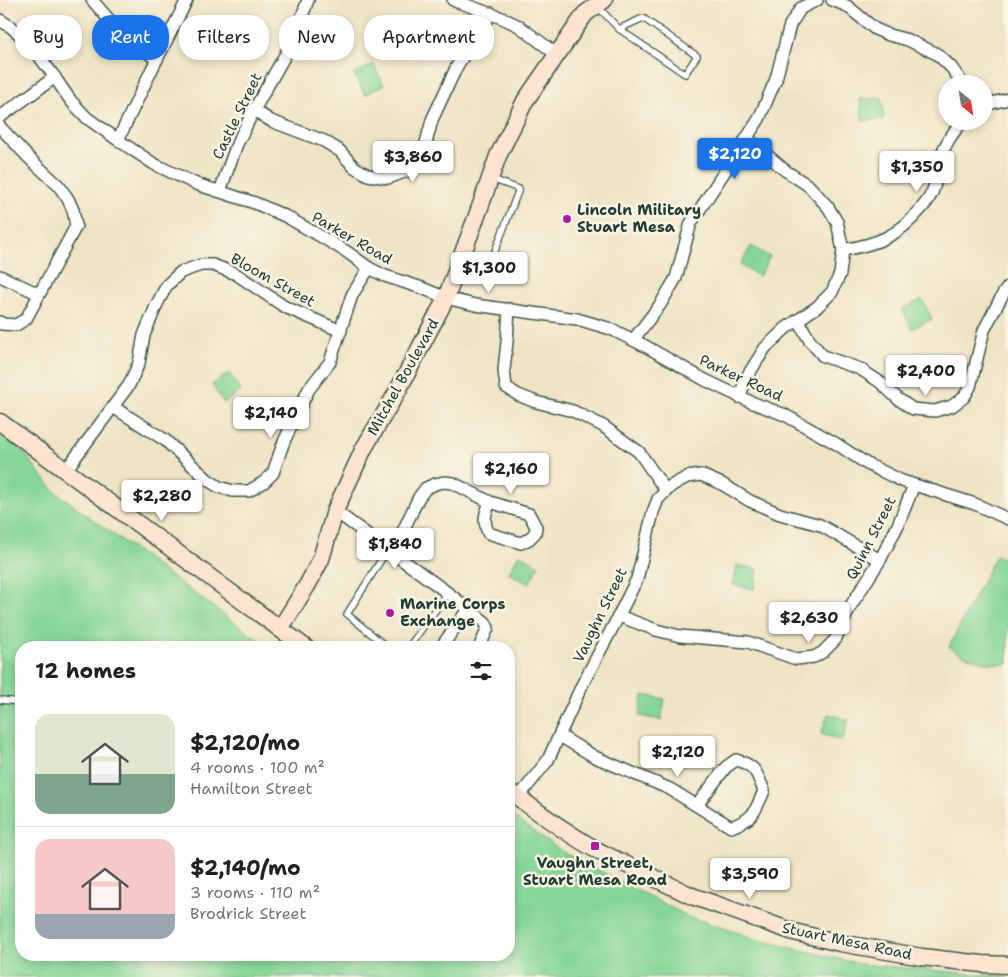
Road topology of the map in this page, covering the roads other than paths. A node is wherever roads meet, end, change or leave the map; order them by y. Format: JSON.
{"nodes":[{"id":1,"x":92,"y":0,"type":"edge"},
{"id":2,"x":187,"y":0,"type":"edge"},
{"id":3,"x":308,"y":0,"type":"edge"},
{"id":4,"x":453,"y":0,"type":"edge"},
{"id":5,"x":817,"y":0,"type":"edge"},
{"id":6,"x":832,"y":0,"type":"edge"},
{"id":7,"x":599,"y":2,"type":"edge"},
{"id":8,"x":491,"y":13,"type":"junction"},
{"id":9,"x":105,"y":15,"type":"edge"},
{"id":10,"x":0,"y":20,"type":"edge"},
{"id":11,"x":619,"y":29,"type":"junction"},
{"id":12,"x":169,"y":35,"type":"edge"},
{"id":13,"x":556,"y":54,"type":"junction"},
{"id":14,"x":157,"y":60,"type":"edge"},
{"id":15,"x":957,"y":75,"type":"edge"},
{"id":16,"x":55,"y":77,"type":"junction"},
{"id":17,"x":1008,"y":99,"type":"edge"},
{"id":18,"x":993,"y":103,"type":"edge"},
{"id":19,"x":254,"y":110,"type":"junction"},
{"id":20,"x":0,"y":117,"type":"edge"},
{"id":21,"x":0,"y":127,"type":"edge"},
{"id":22,"x":954,"y":130,"type":"edge"},
{"id":23,"x":747,"y":138,"type":"junction"},
{"id":24,"x":118,"y":140,"type":"junction"},
{"id":25,"x":490,"y":179,"type":"junction"},
{"id":26,"x":220,"y":191,"type":"junction"},
{"id":27,"x":843,"y":250,"type":"junction"},
{"id":28,"x":463,"y":254,"type":"junction"},
{"id":29,"x":370,"y":268,"type":"junction"},
{"id":30,"x":0,"y":276,"type":"edge"},
{"id":31,"x":1008,"y":287,"type":"edge"},
{"id":32,"x":40,"y":294,"type":"junction"},
{"id":33,"x":446,"y":298,"type":"junction"},
{"id":34,"x":509,"y":310,"type":"junction"},
{"id":35,"x":798,"y":320,"type":"junction"},
{"id":36,"x":0,"y":322,"type":"edge"},
{"id":37,"x":341,"y":331,"type":"junction"},
{"id":38,"x":633,"y":340,"type":"junction"},
{"id":39,"x":739,"y":396,"type":"junction"},
{"id":40,"x":113,"y":407,"type":"junction"},
{"id":41,"x":0,"y":422,"type":"edge"},
{"id":42,"x":66,"y":470,"type":"junction"},
{"id":43,"x":914,"y":485,"type":"junction"},
{"id":44,"x":666,"y":491,"type":"junction"},
{"id":45,"x":490,"y":502,"type":"junction"},
{"id":46,"x":335,"y":511,"type":"junction"},
{"id":47,"x":1008,"y":519,"type":"edge"},
{"id":48,"x":391,"y":550,"type":"junction"},
{"id":49,"x":880,"y":560,"type":"junction"},
{"id":50,"x":448,"y":593,"type":"junction"},
{"id":51,"x":469,"y":608,"type":"junction"},
{"id":52,"x":619,"y":616,"type":"junction"},
{"id":53,"x":280,"y":629,"type":"junction"},
{"id":54,"x":296,"y":641,"type":"edge"},
{"id":55,"x":380,"y":641,"type":"edge"},
{"id":56,"x":413,"y":641,"type":"edge"},
{"id":57,"x":445,"y":641,"type":"edge"},
{"id":58,"x":482,"y":641,"type":"edge"},
{"id":59,"x":0,"y":700,"type":"edge"},
{"id":60,"x":15,"y":701,"type":"edge"},
{"id":61,"x":560,"y":736,"type":"junction"},
{"id":62,"x":515,"y":793,"type":"edge"},
{"id":63,"x":515,"y":796,"type":"edge"},
{"id":64,"x":697,"y":805,"type":"junction"},
{"id":65,"x":1008,"y":965,"type":"edge"}],
"edges":[{"from":1,"to":9,"type":"street"},
{"from":2,"to":12,"type":"street"},
{"from":3,"to":19,"type":"street","name":"Castle Street"},
{"from":4,"to":8,"type":"street"},
{"from":5,"to":23,"type":"street"},
{"from":6,"to":15,"type":"street"},
{"from":7,"to":11,"type":"lane"},
{"from":7,"to":13,"type":"main road","name":"Mitchel Boulevard"},
{"from":8,"to":13,"type":"street"},
{"from":8,"to":19,"type":"street"},
{"from":10,"to":16,"type":"street","name":"Parker Road"},
{"from":11,"to":11,"type":"lane"},
{"from":13,"to":25,"type":"main road","name":"Mitchel Boulevard"},
{"from":14,"to":24,"type":"street"},
{"from":16,"to":20,"type":"street"},
{"from":16,"to":24,"type":"street","name":"Parker Road"},
{"from":17,"to":18,"type":"street"},
{"from":19,"to":26,"type":"street","name":"Castle Street"},
{"from":21,"to":32,"type":"street"},
{"from":22,"to":27,"type":"street"},
{"from":23,"to":27,"type":"street"},
{"from":23,"to":38,"type":"street"},
{"from":24,"to":26,"type":"street","name":"Parker Road"},
{"from":25,"to":28,"type":"main road","name":"Mitchel Boulevard"},
{"from":25,"to":28,"type":"lane"},
{"from":26,"to":29,"type":"street","name":"Parker Road"},
{"from":27,"to":35,"type":"street"},
{"from":28,"to":33,"type":"main road","name":"Mitchel Boulevard"},
{"from":29,"to":33,"type":"street","name":"Parker Road"},
{"from":29,"to":37,"type":"street"},
{"from":30,"to":32,"type":"street"},
{"from":31,"to":35,"type":"street"},
{"from":32,"to":36,"type":"street"},
{"from":33,"to":34,"type":"street","name":"Parker Road"},
{"from":33,"to":46,"type":"main road","name":"Mitchel Boulevard"},
{"from":34,"to":38,"type":"street","name":"Parker Road"},
{"from":34,"to":44,"type":"street"},
{"from":35,"to":39,"type":"street"},
{"from":37,"to":40,"type":"street","name":"Bloom Street"},
{"from":37,"to":40,"type":"street"},
{"from":38,"to":39,"type":"street","name":"Parker Road"},
{"from":39,"to":43,"type":"street","name":"Parker Road"},
{"from":40,"to":42,"type":"street","name":"Bloom Street"},
{"from":41,"to":42,"type":"main road"},
{"from":42,"to":53,"type":"main road"},
{"from":43,"to":47,"type":"street","name":"Parker Road"},
{"from":43,"to":49,"type":"street","name":"Quinn Street"},
{"from":44,"to":49,"type":"street","name":"Vaughn Street"},
{"from":44,"to":52,"type":"street","name":"Vaughn Street"},
{"from":45,"to":45,"type":"street"},
{"from":45,"to":48,"type":"street"},
{"from":46,"to":48,"type":"street"},
{"from":46,"to":53,"type":"main road","name":"Mitchel Boulevard"},
{"from":48,"to":50,"type":"street"},
{"from":48,"to":55,"type":"lane"},
{"from":49,"to":52,"type":"street","name":"Quinn Street"},
{"from":50,"to":51,"type":"street"},
{"from":50,"to":56,"type":"lane"},
{"from":51,"to":57,"type":"street"},
{"from":51,"to":58,"type":"street"},
{"from":52,"to":61,"type":"street","name":"Vaughn Street"},
{"from":53,"to":54,"type":"main road"},
{"from":59,"to":60,"type":"lane"},
{"from":61,"to":62,"type":"street","name":"Vaughn Street"},
{"from":61,"to":64,"type":"street"},
{"from":63,"to":65,"type":"main road","name":"Stuart Mesa Road"},
{"from":64,"to":64,"type":"street"}]}
